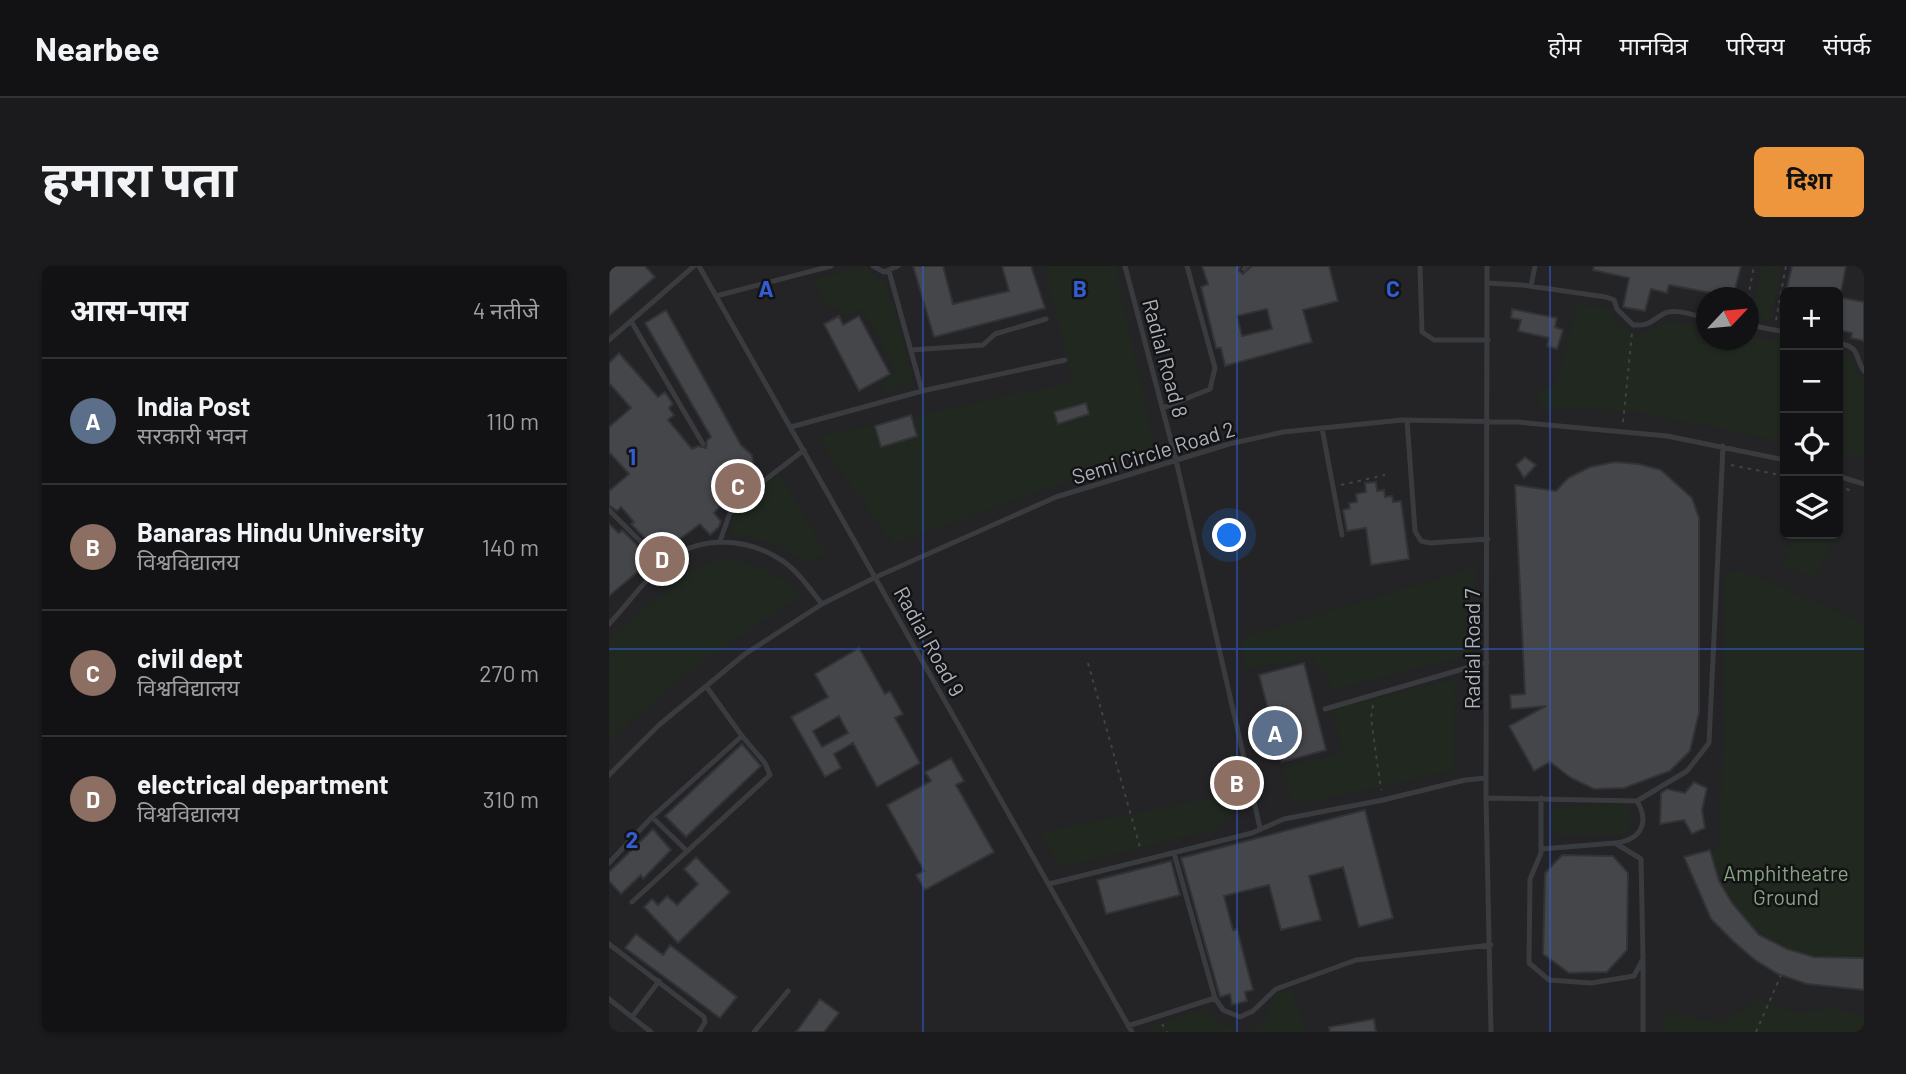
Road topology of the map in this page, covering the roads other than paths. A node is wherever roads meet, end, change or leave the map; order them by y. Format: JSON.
{"nodes":[{"id":1,"x":697,"y":266,"type":"edge"},
{"id":2,"x":831,"y":266,"type":"edge"},
{"id":3,"x":873,"y":266,"type":"edge"},
{"id":4,"x":898,"y":266,"type":"edge"},
{"id":5,"x":1125,"y":266,"type":"edge"},
{"id":6,"x":1187,"y":266,"type":"edge"},
{"id":7,"x":1420,"y":266,"type":"edge"},
{"id":8,"x":1487,"y":266,"type":"edge"},
{"id":9,"x":1535,"y":266,"type":"edge"},
{"id":10,"x":889,"y":271,"type":"junction"},
{"id":11,"x":1487,"y":283,"type":"junction"},
{"id":12,"x":1531,"y":286,"type":"junction"},
{"id":13,"x":716,"y":296,"type":"junction"},
{"id":14,"x":1696,"y":316,"type":"edge"},
{"id":15,"x":1045,"y":319,"type":"dead end"},
{"id":16,"x":631,"y":321,"type":"junction"},
{"id":17,"x":1759,"y":328,"type":"edge"},
{"id":18,"x":1780,"y":331,"type":"edge"},
{"id":19,"x":609,"y":340,"type":"edge"},
{"id":20,"x":1487,"y":340,"type":"junction"},
{"id":21,"x":1843,"y":344,"type":"edge"},
{"id":22,"x":911,"y":350,"type":"junction"},
{"id":23,"x":1065,"y":360,"type":"dead end"},
{"id":24,"x":1864,"y":371,"type":"edge"},
{"id":25,"x":922,"y":391,"type":"junction"},
{"id":26,"x":1163,"y":408,"type":"junction"},
{"id":27,"x":1406,"y":420,"type":"junction"},
{"id":28,"x":1486,"y":422,"type":"junction"},
{"id":29,"x":791,"y":427,"type":"junction"},
{"id":30,"x":1322,"y":428,"type":"junction"},
{"id":31,"x":703,"y":444,"type":"dead end"},
{"id":32,"x":1723,"y":446,"type":"junction"},
{"id":33,"x":804,"y":450,"type":"junction"},
{"id":34,"x":1780,"y":459,"type":"edge"},
{"id":35,"x":1176,"y":460,"type":"junction"},
{"id":36,"x":1843,"y":478,"type":"edge"},
{"id":37,"x":1864,"y":484,"type":"edge"},
{"id":38,"x":609,"y":510,"type":"edge"},
{"id":39,"x":1342,"y":535,"type":"dead end"},
{"id":40,"x":1487,"y":539,"type":"junction"},
{"id":41,"x":720,"y":541,"type":"junction"},
{"id":42,"x":663,"y":564,"type":"junction"},
{"id":43,"x":876,"y":576,"type":"junction"},
{"id":44,"x":822,"y":604,"type":"junction"},
{"id":45,"x":609,"y":624,"type":"edge"},
{"id":46,"x":1487,"y":662,"type":"junction"},
{"id":47,"x":706,"y":686,"type":"junction"},
{"id":48,"x":1325,"y":709,"type":"dead end"},
{"id":49,"x":742,"y":736,"type":"junction"},
{"id":50,"x":609,"y":775,"type":"edge"},
{"id":51,"x":1486,"y":778,"type":"junction"},
{"id":52,"x":1486,"y":798,"type":"junction"},
{"id":53,"x":1541,"y":798,"type":"junction"},
{"id":54,"x":1637,"y":801,"type":"junction"},
{"id":55,"x":652,"y":817,"type":"junction"},
{"id":56,"x":1260,"y":828,"type":"junction"},
{"id":57,"x":1615,"y":843,"type":"junction"},
{"id":58,"x":1541,"y":849,"type":"junction"},
{"id":59,"x":687,"y":851,"type":"junction"},
{"id":60,"x":1174,"y":853,"type":"junction"},
{"id":61,"x":609,"y":863,"type":"edge"},
{"id":62,"x":1049,"y":884,"type":"junction"},
{"id":63,"x":632,"y":902,"type":"dead end"},
{"id":64,"x":609,"y":944,"type":"edge"},
{"id":65,"x":1491,"y":945,"type":"junction"},
{"id":66,"x":1643,"y":960,"type":"junction"},
{"id":67,"x":659,"y":981,"type":"junction"},
{"id":68,"x":788,"y":991,"type":"dead end"},
{"id":69,"x":1215,"y":998,"type":"junction"},
{"id":70,"x":609,"y":999,"type":"edge"},
{"id":71,"x":632,"y":1017,"type":"junction"},
{"id":72,"x":1130,"y":1029,"type":"edge"},
{"id":73,"x":651,"y":1032,"type":"edge"},
{"id":74,"x":699,"y":1032,"type":"edge"},
{"id":75,"x":754,"y":1032,"type":"edge"},
{"id":76,"x":1491,"y":1032,"type":"edge"},
{"id":77,"x":1643,"y":1032,"type":"edge"}],
"edges":[{"from":1,"to":13,"type":"lane","name":"Radial Road 9"},
{"from":1,"to":16,"type":"lane"},
{"from":2,"to":13,"type":"lane"},
{"from":3,"to":10,"type":"lane"},
{"from":4,"to":10,"type":"lane"},
{"from":5,"to":26,"type":"lane","name":"Radial Road 8"},
{"from":6,"to":26,"type":"lane"},
{"from":7,"to":20,"type":"lane"},
{"from":8,"to":11,"type":"lane","name":"Radial Road 7"},
{"from":9,"to":12,"type":"lane"},
{"from":10,"to":22,"type":"lane"},
{"from":11,"to":12,"type":"lane"},
{"from":11,"to":20,"type":"lane","name":"Radial Road 7"},
{"from":12,"to":14,"type":"lane"},
{"from":13,"to":29,"type":"lane","name":"Radial Road 9"},
{"from":15,"to":22,"type":"lane"},
{"from":16,"to":19,"type":"lane"},
{"from":16,"to":31,"type":"lane"},
{"from":17,"to":18,"type":"lane"},
{"from":20,"to":28,"type":"lane","name":"Radial Road 7"},
{"from":21,"to":24,"type":"lane"},
{"from":22,"to":25,"type":"lane"},
{"from":23,"to":25,"type":"lane"},
{"from":25,"to":29,"type":"lane"},
{"from":26,"to":35,"type":"lane","name":"Radial Road 8"},
{"from":27,"to":28,"type":"lane","name":"Semi Circle Road 2"},
{"from":27,"to":30,"type":"lane","name":"Semi Circle Road 2"},
{"from":27,"to":40,"type":"lane"},
{"from":28,"to":32,"type":"lane","name":"Semi Circle Road 2"},
{"from":28,"to":40,"type":"lane","name":"Radial Road 7"},
{"from":29,"to":33,"type":"lane","name":"Radial Road 9"},
{"from":30,"to":35,"type":"lane","name":"Semi Circle Road 2"},
{"from":30,"to":39,"type":"lane"},
{"from":32,"to":34,"type":"lane","name":"Semi Circle Road 2"},
{"from":32,"to":54,"type":"lane"},
{"from":33,"to":41,"type":"lane"},
{"from":33,"to":43,"type":"lane","name":"Radial Road 9"},
{"from":35,"to":43,"type":"lane","name":"Semi Circle Road 2"},
{"from":35,"to":56,"type":"lane","name":"Radial Road 8"},
{"from":36,"to":37,"type":"lane"},
{"from":38,"to":42,"type":"lane"},
{"from":40,"to":46,"type":"lane","name":"Radial Road 7"},
{"from":41,"to":42,"type":"lane"},
{"from":41,"to":44,"type":"lane"},
{"from":42,"to":45,"type":"lane"},
{"from":43,"to":44,"type":"lane","name":"Semi Circle Road 2"},
{"from":43,"to":62,"type":"lane","name":"Radial Road 9"},
{"from":44,"to":47,"type":"lane","name":"Semi Circle Road 2"},
{"from":46,"to":48,"type":"lane"},
{"from":46,"to":51,"type":"lane","name":"Radial Road 7"},
{"from":47,"to":49,"type":"lane"},
{"from":47,"to":50,"type":"lane","name":"Semi Circle Road 2"},
{"from":49,"to":55,"type":"lane"},
{"from":49,"to":59,"type":"lane"},
{"from":51,"to":52,"type":"lane","name":"Radial Road 7"},
{"from":51,"to":56,"type":"lane"},
{"from":52,"to":53,"type":"lane"},
{"from":52,"to":65,"type":"lane","name":"Radial Road 7"},
{"from":53,"to":54,"type":"lane"},
{"from":53,"to":58,"type":"lane"},
{"from":54,"to":57,"type":"lane"},
{"from":55,"to":59,"type":"lane"},
{"from":55,"to":61,"type":"lane"},
{"from":56,"to":60,"type":"lane"},
{"from":57,"to":58,"type":"lane"},
{"from":57,"to":66,"type":"lane"},
{"from":58,"to":66,"type":"lane"},
{"from":59,"to":63,"type":"lane"},
{"from":60,"to":62,"type":"lane"},
{"from":60,"to":69,"type":"lane"},
{"from":62,"to":72,"type":"lane","name":"Radial Road 9"},
{"from":64,"to":67,"type":"lane"},
{"from":65,"to":69,"type":"lane"},
{"from":65,"to":76,"type":"lane","name":"Radial Road 7"},
{"from":66,"to":77,"type":"lane"},
{"from":67,"to":71,"type":"lane"},
{"from":67,"to":74,"type":"lane"},
{"from":68,"to":75,"type":"lane"},
{"from":69,"to":72,"type":"lane"},
{"from":70,"to":71,"type":"lane"},
{"from":71,"to":73,"type":"lane"}]}
